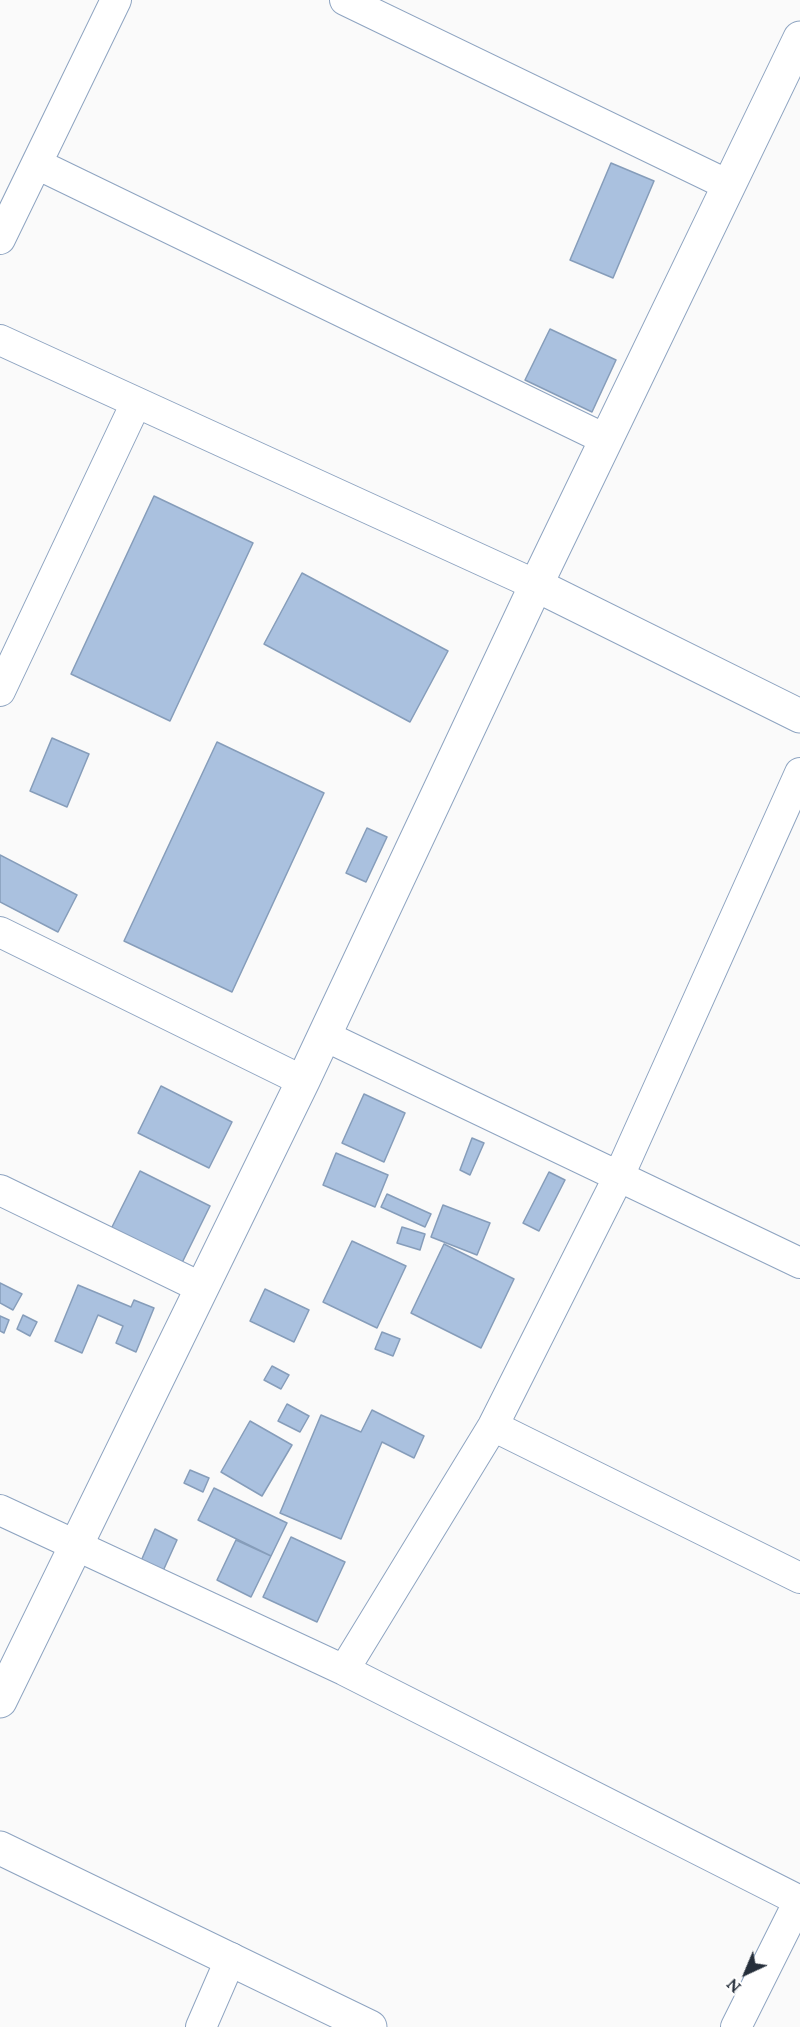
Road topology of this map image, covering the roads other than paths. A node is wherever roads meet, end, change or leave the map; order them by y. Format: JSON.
{"nodes":[{"id":1,"x":116,"y":0,"type":"edge"},
{"id":2,"x":345,"y":0,"type":"edge"},
{"id":3,"x":800,"y":38,"type":"edge"},
{"id":4,"x":37,"y":164,"type":"junction"},
{"id":5,"x":728,"y":185,"type":"junction"},
{"id":6,"x":0,"y":239,"type":"edge"},
{"id":7,"x":0,"y":340,"type":"edge"},
{"id":8,"x":136,"y":403,"type":"junction"},
{"id":9,"x":607,"y":440,"type":"junction"},
{"id":10,"x":536,"y":585,"type":"junction"},
{"id":11,"x":1,"y":684,"type":"edge"},
{"id":12,"x":800,"y":716,"type":"edge"},
{"id":13,"x":800,"y":773,"type":"edge"},
{"id":14,"x":0,"y":932,"type":"edge"},
{"id":15,"x":325,"y":1036,"type":"junction"},
{"id":16,"x":303,"y":1081,"type":"junction"},
{"id":17,"x":618,"y":1178,"type":"junction"},
{"id":18,"x":0,"y":1190,"type":"edge"},
{"id":19,"x":800,"y":1263,"type":"edge"},
{"id":20,"x":202,"y":1288,"type":"junction"},
{"id":21,"x":493,"y":1426,"type":"junction"},
{"id":22,"x":0,"y":1510,"type":"edge"},
{"id":23,"x":75,"y":1546,"type":"junction"},
{"id":24,"x":800,"y":1578,"type":"edge"},
{"id":25,"x":344,"y":1670,"type":"junction"},
{"id":26,"x":0,"y":1701,"type":"edge"},
{"id":27,"x":0,"y":1848,"type":"edge"},
{"id":28,"x":800,"y":1901,"type":"edge"},
{"id":29,"x":231,"y":1958,"type":"junction"},
{"id":30,"x":201,"y":2027,"type":"edge"},
{"id":31,"x":370,"y":2027,"type":"edge"},
{"id":32,"x":736,"y":2027,"type":"edge"}],
"edges":[{"from":1,"to":4,"type":"street"},
{"from":2,"to":5,"type":"street"},
{"from":3,"to":5,"type":"street"},
{"from":4,"to":6,"type":"street"},
{"from":4,"to":9,"type":"street"},
{"from":5,"to":9,"type":"street"},
{"from":7,"to":8,"type":"street"},
{"from":8,"to":10,"type":"street"},
{"from":8,"to":11,"type":"street"},
{"from":9,"to":10,"type":"street"},
{"from":10,"to":12,"type":"street"},
{"from":10,"to":15,"type":"street"},
{"from":13,"to":17,"type":"street"},
{"from":14,"to":16,"type":"street"},
{"from":15,"to":16,"type":"street"},
{"from":15,"to":17,"type":"street"},
{"from":16,"to":20,"type":"street"},
{"from":17,"to":19,"type":"street"},
{"from":17,"to":21,"type":"street"},
{"from":18,"to":20,"type":"street"},
{"from":20,"to":23,"type":"street"},
{"from":21,"to":24,"type":"street"},
{"from":21,"to":25,"type":"street"},
{"from":22,"to":23,"type":"street"},
{"from":23,"to":25,"type":"street"},
{"from":23,"to":26,"type":"street"},
{"from":25,"to":28,"type":"street"},
{"from":27,"to":29,"type":"street"},
{"from":28,"to":32,"type":"street"},
{"from":29,"to":30,"type":"street"},
{"from":29,"to":31,"type":"street"}]}
